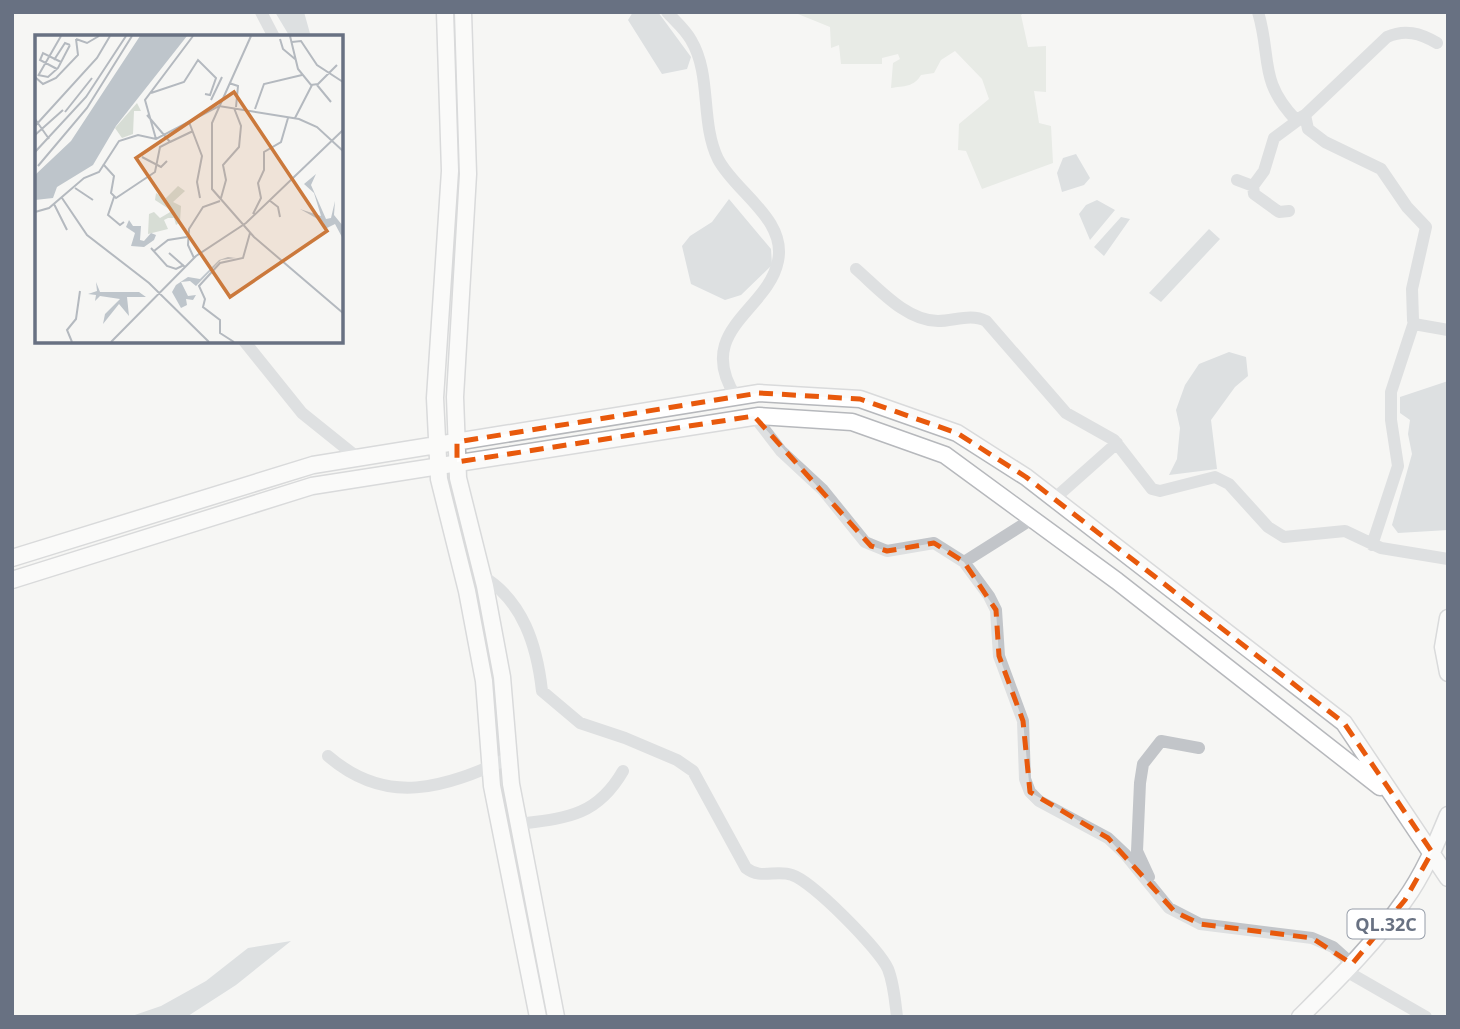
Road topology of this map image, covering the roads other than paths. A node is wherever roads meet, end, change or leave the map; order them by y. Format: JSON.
{"nodes":[{"id":1,"x":261,"y":12,"type":"edge"},
{"id":2,"x":445,"y":12,"type":"edge"},
{"id":3,"x":463,"y":12,"type":"edge"},
{"id":4,"x":667,"y":12,"type":"edge"},
{"id":5,"x":1258,"y":12,"type":"edge"},
{"id":6,"x":273,"y":35,"type":"edge"},
{"id":7,"x":1437,"y":43,"type":"dead end"},
{"id":8,"x":1305,"y":115,"type":"junction"},
{"id":9,"x":1237,"y":180,"type":"dead end"},
{"id":10,"x":1253,"y":186,"type":"junction"},
{"id":11,"x":1289,"y":211,"type":"dead end"},
{"id":12,"x":856,"y":269,"type":"dead end"},
{"id":13,"x":1414,"y":323,"type":"junction"},
{"id":14,"x":1448,"y":330,"type":"edge"},
{"id":15,"x":246,"y":343,"type":"edge"},
{"id":16,"x":736,"y":397,"type":"junction"},
{"id":17,"x":754,"y":416,"type":"junction"},
{"id":18,"x":457,"y":442,"type":"junction"},
{"id":19,"x":1117,"y":443,"type":"junction"},
{"id":20,"x":437,"y":445,"type":"junction"},
{"id":21,"x":358,"y":458,"type":"junction"},
{"id":22,"x":457,"y":462,"type":"junction"},
{"id":23,"x":438,"y":467,"type":"junction"},
{"id":24,"x":1054,"y":499,"type":"junction"},
{"id":25,"x":1032,"y":519,"type":"junction"},
{"id":26,"x":1372,"y":545,"type":"junction"},
{"id":27,"x":13,"y":558,"type":"edge"},
{"id":28,"x":1448,"y":559,"type":"edge"},
{"id":29,"x":964,"y":562,"type":"junction"},
{"id":30,"x":482,"y":576,"type":"junction"},
{"id":31,"x":15,"y":579,"type":"edge"},
{"id":32,"x":1448,"y":618,"type":"edge"},
{"id":33,"x":1448,"y":673,"type":"edge"},
{"id":34,"x":1199,"y":748,"type":"dead end"},
{"id":35,"x":328,"y":756,"type":"dead end"},
{"id":36,"x":509,"y":758,"type":"junction"},
{"id":37,"x":492,"y":766,"type":"junction"},
{"id":38,"x":623,"y":771,"type":"dead end"},
{"id":39,"x":1390,"y":795,"type":"junction"},
{"id":40,"x":1448,"y":815,"type":"edge"},
{"id":41,"x":519,"y":824,"type":"junction"},
{"id":42,"x":1432,"y":852,"type":"junction"},
{"id":43,"x":1448,"y":877,"type":"edge"},
{"id":44,"x":1153,"y":887,"type":"junction"},
{"id":45,"x":1349,"y":968,"type":"junction"},
{"id":46,"x":538,"y":1017,"type":"edge"},
{"id":47,"x":556,"y":1017,"type":"edge"},
{"id":48,"x":897,"y":1017,"type":"edge"},
{"id":49,"x":1300,"y":1017,"type":"edge"},
{"id":50,"x":1426,"y":1017,"type":"edge"}],
"edges":[{"from":1,"to":6,"type":"street"},
{"from":2,"to":20,"type":"main road"},
{"from":3,"to":18,"type":"main road"},
{"from":4,"to":16,"type":"street"},
{"from":5,"to":8,"type":"street"},
{"from":7,"to":8,"type":"street"},
{"from":8,"to":10,"type":"street"},
{"from":8,"to":13,"type":"street"},
{"from":9,"to":10,"type":"street"},
{"from":10,"to":11,"type":"street"},
{"from":12,"to":19,"type":"street"},
{"from":13,"to":14,"type":"street"},
{"from":13,"to":26,"type":"street"},
{"from":15,"to":21,"type":"street"},
{"from":16,"to":18,"type":"main road"},
{"from":16,"to":24,"type":"main road"},
{"from":17,"to":22,"type":"main road"},
{"from":17,"to":25,"type":"main road"},
{"from":17,"to":29,"type":"street"},
{"from":18,"to":20,"type":"main road"},
{"from":18,"to":22,"type":"main road"},
{"from":19,"to":24,"type":"street"},
{"from":19,"to":26,"type":"street"},
{"from":20,"to":21,"type":"main road"},
{"from":20,"to":23,"type":"main road"},
{"from":21,"to":27,"type":"main road"},
{"from":22,"to":23,"type":"main road"},
{"from":22,"to":30,"type":"main road"},
{"from":23,"to":31,"type":"main road"},
{"from":23,"to":37,"type":"main road"},
{"from":24,"to":39,"type":"main road"},
{"from":25,"to":29,"type":"street"},
{"from":25,"to":39,"type":"main road"},
{"from":26,"to":28,"type":"street"},
{"from":27,"to":31,"type":"main road"},
{"from":29,"to":44,"type":"street"},
{"from":30,"to":36,"type":"main road"},
{"from":30,"to":48,"type":"street"},
{"from":32,"to":33,"type":"main road"},
{"from":34,"to":44,"type":"street"},
{"from":35,"to":37,"type":"street"},
{"from":36,"to":37,"type":"street"},
{"from":36,"to":41,"type":"main road"},
{"from":37,"to":46,"type":"main road"},
{"from":38,"to":41,"type":"street"},
{"from":39,"to":42,"type":"main road"},
{"from":40,"to":42,"type":"main road","number":"QL.32C"},
{"from":41,"to":47,"type":"main road"},
{"from":42,"to":43,"type":"main road"},
{"from":42,"to":45,"type":"main road","number":"QL.32C"},
{"from":44,"to":45,"type":"street"},
{"from":45,"to":49,"type":"main road","number":"QL.32C"},
{"from":45,"to":50,"type":"street"}]}
